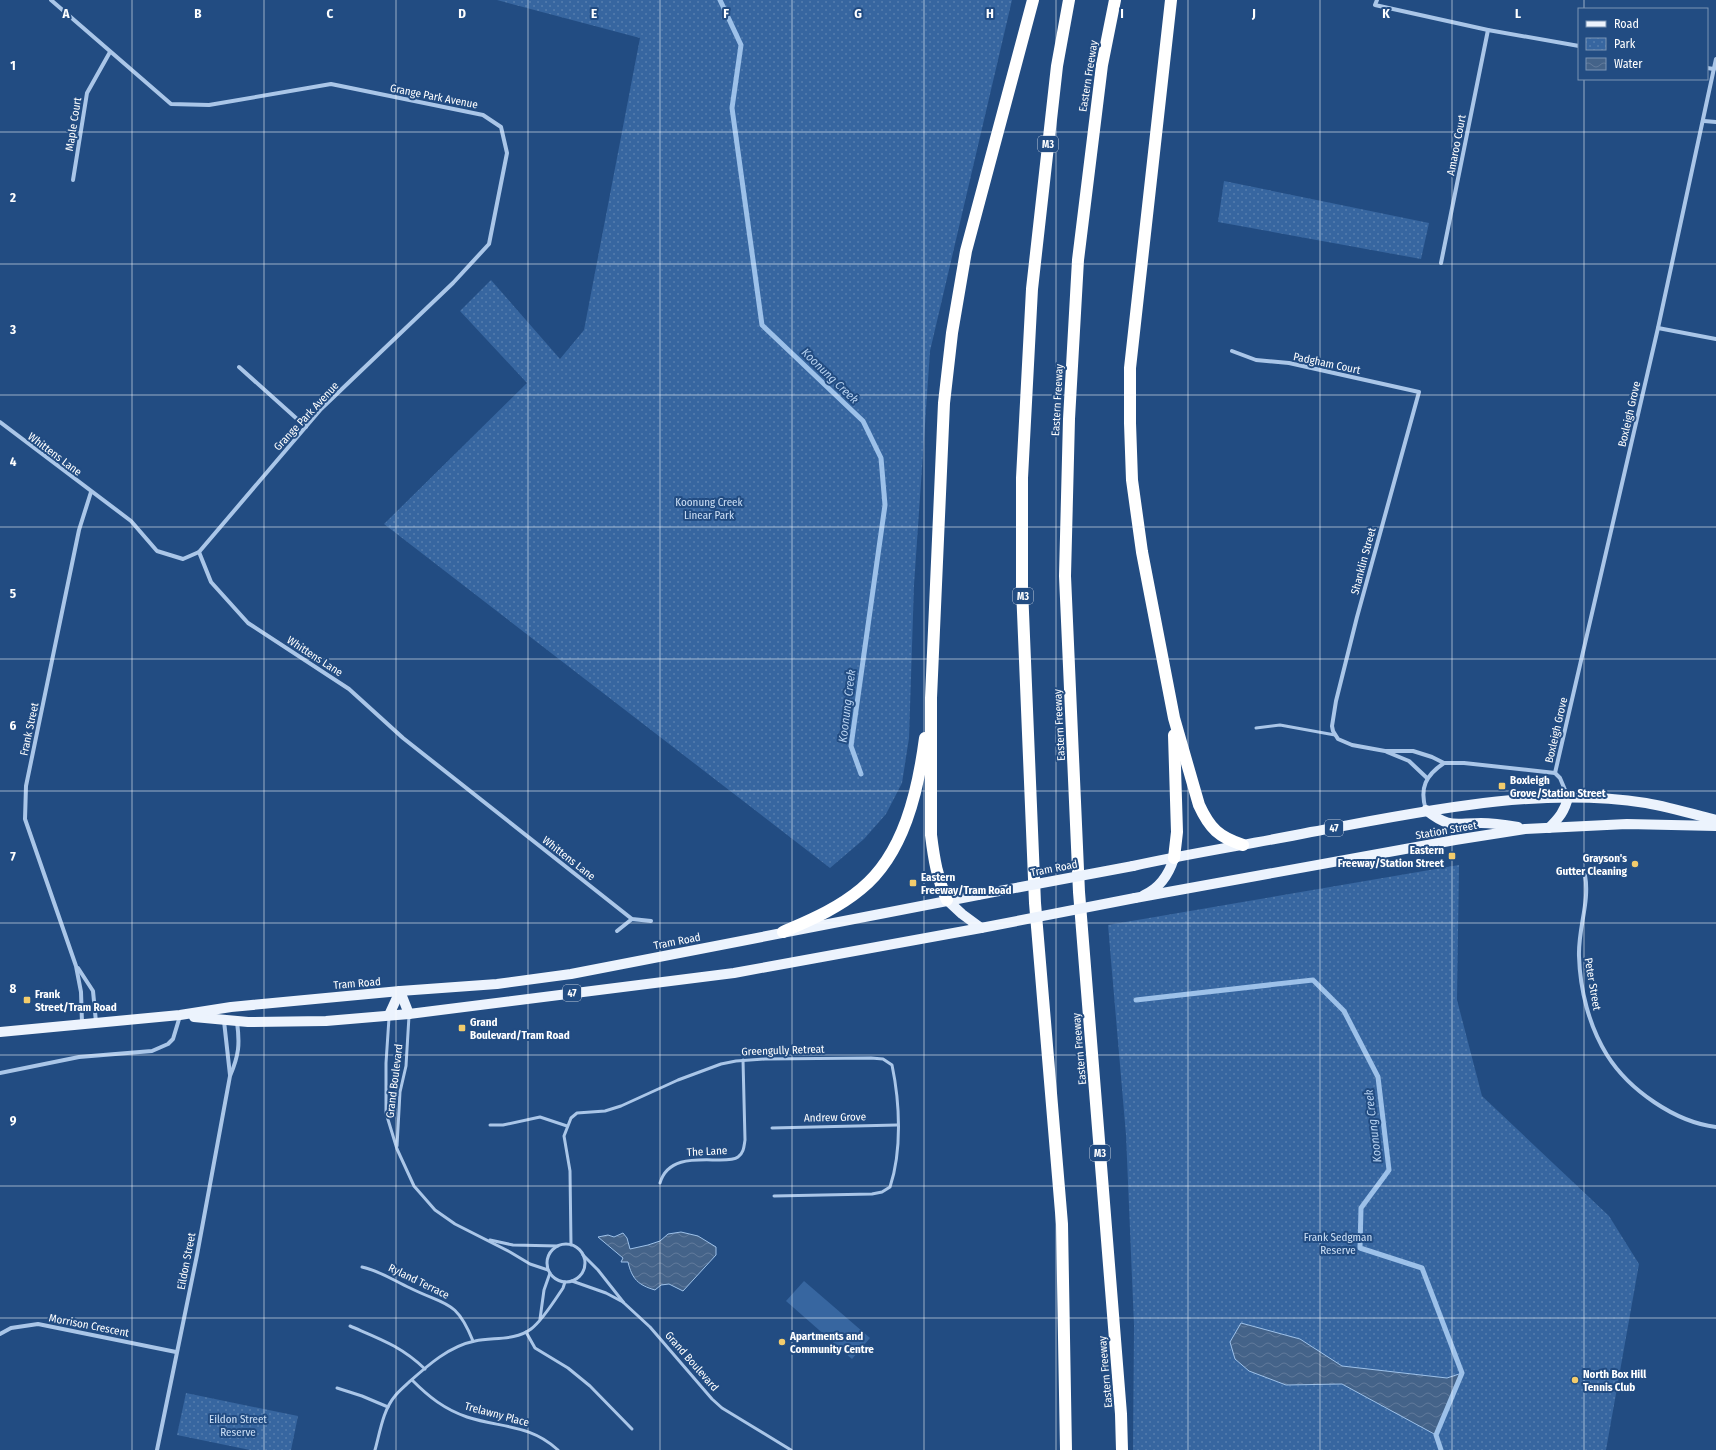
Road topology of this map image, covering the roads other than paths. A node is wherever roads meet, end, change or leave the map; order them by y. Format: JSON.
{"nodes":[{"id":1,"x":50,"y":0,"type":"edge"},
{"id":2,"x":1033,"y":0,"type":"edge"},
{"id":3,"x":1069,"y":0,"type":"edge"},
{"id":4,"x":1115,"y":0,"type":"edge"},
{"id":5,"x":1171,"y":0,"type":"edge"},
{"id":6,"x":1376,"y":0,"type":"edge"},
{"id":7,"x":1488,"y":30,"type":"junction"},
{"id":8,"x":1578,"y":46,"type":"edge"},
{"id":9,"x":110,"y":52,"type":"junction"},
{"id":10,"x":1716,"y":60,"type":"edge"},
{"id":11,"x":1708,"y":68,"type":"edge"},
{"id":12,"x":1714,"y":70,"type":"junction"},
{"id":13,"x":1704,"y":121,"type":"junction"},
{"id":14,"x":1716,"y":122,"type":"edge"},
{"id":15,"x":73,"y":180,"type":"dead end"},
{"id":16,"x":1441,"y":263,"type":"dead end"},
{"id":17,"x":1658,"y":328,"type":"junction"},
{"id":18,"x":1716,"y":339,"type":"edge"},
{"id":19,"x":1232,"y":351,"type":"dead end"},
{"id":20,"x":239,"y":367,"type":"dead end"},
{"id":21,"x":1419,"y":392,"type":"joint"},
{"id":22,"x":0,"y":422,"type":"edge"},
{"id":23,"x":306,"y":427,"type":"junction"},
{"id":24,"x":91,"y":492,"type":"junction"},
{"id":25,"x":199,"y":552,"type":"junction"},
{"id":26,"x":931,"y":698,"type":"junction"},
{"id":27,"x":1174,"y":718,"type":"junction"},
{"id":28,"x":1256,"y":728,"type":"dead end"},
{"id":29,"x":1335,"y":735,"type":"junction"},
{"id":30,"x":1385,"y":751,"type":"junction"},
{"id":31,"x":1444,"y":763,"type":"junction"},
{"id":32,"x":1555,"y":772,"type":"junction"},
{"id":33,"x":1427,"y":778,"type":"junction"},
{"id":34,"x":1568,"y":797,"type":"junction"},
{"id":35,"x":1426,"y":810,"type":"junction"},
{"id":36,"x":1716,"y":820,"type":"edge"},
{"id":37,"x":1716,"y":826,"type":"edge"},
{"id":38,"x":1550,"y":828,"type":"junction"},
{"id":39,"x":1525,"y":829,"type":"junction"},
{"id":40,"x":1243,"y":846,"type":"junction"},
{"id":41,"x":1174,"y":858,"type":"junction"},
{"id":42,"x":1585,"y":875,"type":"dead end"},
{"id":43,"x":1135,"y":898,"type":"junction"},
{"id":44,"x":947,"y":900,"type":"junction"},
{"id":45,"x":632,"y":919,"type":"junction"},
{"id":46,"x":651,"y":921,"type":"dead end"},
{"id":47,"x":981,"y":928,"type":"junction"},
{"id":48,"x":617,"y":930,"type":"dead end"},
{"id":49,"x":783,"y":932,"type":"junction"},
{"id":50,"x":76,"y":966,"type":"junction"},
{"id":51,"x":400,"y":991,"type":"junction"},
{"id":52,"x":230,"y":1007,"type":"junction"},
{"id":53,"x":409,"y":1014,"type":"junction"},
{"id":54,"x":180,"y":1015,"type":"junction"},
{"id":55,"x":389,"y":1015,"type":"junction"},
{"id":56,"x":224,"y":1020,"type":"junction"},
{"id":57,"x":237,"y":1021,"type":"junction"},
{"id":58,"x":96,"y":1023,"type":"junction"},
{"id":59,"x":82,"y":1024,"type":"junction"},
{"id":60,"x":0,"y":1032,"type":"edge"},
{"id":61,"x":744,"y":1060,"type":"junction"},
{"id":62,"x":0,"y":1073,"type":"edge"},
{"id":63,"x":230,"y":1076,"type":"junction"},
{"id":64,"x":490,"y":1125,"type":"dead end"},
{"id":65,"x":897,"y":1125,"type":"junction"},
{"id":66,"x":567,"y":1126,"type":"junction"},
{"id":67,"x":1716,"y":1127,"type":"edge"},
{"id":68,"x":772,"y":1128,"type":"dead end"},
{"id":69,"x":397,"y":1149,"type":"junction"},
{"id":70,"x":660,"y":1183,"type":"dead end"},
{"id":71,"x":774,"y":1196,"type":"dead end"},
{"id":72,"x":486,"y":1240,"type":"junction"},
{"id":73,"x":571,"y":1245,"type":"junction"},
{"id":74,"x":558,"y":1246,"type":"junction"},
{"id":75,"x":583,"y":1255,"type":"junction"},
{"id":76,"x":362,"y":1267,"type":"dead end"},
{"id":77,"x":549,"y":1272,"type":"junction"},
{"id":78,"x":572,"y":1281,"type":"junction"},
{"id":79,"x":565,"y":1282,"type":"junction"},
{"id":80,"x":624,"y":1303,"type":"junction"},
{"id":81,"x":540,"y":1319,"type":"junction"},
{"id":82,"x":350,"y":1326,"type":"dead end"},
{"id":83,"x":526,"y":1332,"type":"junction"},
{"id":84,"x":0,"y":1334,"type":"edge"},
{"id":85,"x":473,"y":1341,"type":"junction"},
{"id":86,"x":176,"y":1352,"type":"junction"},
{"id":87,"x":425,"y":1369,"type":"junction"},
{"id":88,"x":412,"y":1380,"type":"junction"},
{"id":89,"x":337,"y":1388,"type":"dead end"},
{"id":90,"x":388,"y":1407,"type":"junction"},
{"id":91,"x":632,"y":1428,"type":"dead end"},
{"id":92,"x":157,"y":1450,"type":"edge"},
{"id":93,"x":375,"y":1450,"type":"edge"},
{"id":94,"x":558,"y":1450,"type":"edge"},
{"id":95,"x":791,"y":1450,"type":"edge"},
{"id":96,"x":1066,"y":1450,"type":"edge"},
{"id":97,"x":1122,"y":1450,"type":"edge"}],
"edges":[{"from":1,"to":9,"type":"street","name":"Grange Park Avenue"},
{"from":2,"to":26,"type":"highway"},
{"from":3,"to":96,"type":"highway","number":"M3"},
{"from":4,"to":97,"type":"highway","name":"Eastern Freeway","number":"M3"},
{"from":5,"to":27,"type":"highway"},
{"from":6,"to":7,"type":"street"},
{"from":7,"to":8,"type":"street"},
{"from":7,"to":16,"type":"street","name":"Amaroo Court"},
{"from":9,"to":15,"type":"street","name":"Maple Court"},
{"from":9,"to":23,"type":"street","name":"Grange Park Avenue"},
{"from":10,"to":12,"type":"street","name":"Boxleigh Grove"},
{"from":11,"to":12,"type":"street"},
{"from":12,"to":13,"type":"street","name":"Boxleigh Grove"},
{"from":13,"to":14,"type":"street"},
{"from":13,"to":17,"type":"street","name":"Boxleigh Grove"},
{"from":17,"to":18,"type":"street"},
{"from":17,"to":32,"type":"street","name":"Boxleigh Grove"},
{"from":19,"to":21,"type":"street","name":"Padgham Court"},
{"from":20,"to":23,"type":"street"},
{"from":21,"to":29,"type":"street","name":"Shanklin Street"},
{"from":22,"to":24,"type":"street","name":"Whittens Lane"},
{"from":23,"to":25,"type":"street","name":"Grange Park Avenue"},
{"from":24,"to":25,"type":"street","name":"Whittens Lane"},
{"from":24,"to":50,"type":"street","name":"Frank Street"},
{"from":25,"to":45,"type":"street","name":"Whittens Lane"},
{"from":26,"to":44,"type":"highway"},
{"from":26,"to":49,"type":"highway"},
{"from":27,"to":40,"type":"highway"},
{"from":27,"to":41,"type":"highway"},
{"from":28,"to":29,"type":"lane"},
{"from":29,"to":30,"type":"street"},
{"from":30,"to":31,"type":"street"},
{"from":30,"to":33,"type":"street"},
{"from":31,"to":32,"type":"street"},
{"from":31,"to":33,"type":"street"},
{"from":32,"to":34,"type":"street"},
{"from":33,"to":35,"type":"street"},
{"from":34,"to":35,"type":"main road","name":"Station Street","number":"47"},
{"from":34,"to":36,"type":"main road","name":"Station Street","number":"47"},
{"from":34,"to":38,"type":"main road"},
{"from":35,"to":39,"type":"main road"},
{"from":35,"to":40,"type":"main road","name":"Station Street","number":"47"},
{"from":37,"to":38,"type":"main road","name":"Station Street","number":"47"},
{"from":38,"to":39,"type":"main road","name":"Station Street","number":"47"},
{"from":39,"to":43,"type":"main road","name":"Station Street","number":"47"},
{"from":40,"to":41,"type":"main road","name":"Station Street","number":"47"},
{"from":41,"to":43,"type":"main road"},
{"from":41,"to":44,"type":"main road","name":"Tram Road","number":"47","bridge":true},
{"from":42,"to":67,"type":"street","name":"Peter Street"},
{"from":43,"to":47,"type":"main road","name":"Tram Road","number":"47","bridge":true},
{"from":44,"to":47,"type":"main road"},
{"from":44,"to":49,"type":"main road","name":"Tram Road","number":"47"},
{"from":45,"to":46,"type":"street"},
{"from":45,"to":48,"type":"street"},
{"from":47,"to":53,"type":"main road","name":"Tram Road","number":"47"},
{"from":49,"to":51,"type":"main road","name":"Tram Road","number":"47"},
{"from":50,"to":58,"type":"street","name":"Frank Street"},
{"from":50,"to":59,"type":"street","name":"Frank Street"},
{"from":51,"to":52,"type":"main road","name":"Tram Road","number":"47"},
{"from":51,"to":53,"type":"main road"},
{"from":51,"to":55,"type":"main road"},
{"from":52,"to":54,"type":"main road","name":"Tram Road","number":"47"},
{"from":52,"to":56,"type":"main road"},
{"from":52,"to":57,"type":"main road"},
{"from":53,"to":55,"type":"main road","name":"Tram Road","number":"47"},
{"from":53,"to":69,"type":"lane","name":"Grand Boulevard"},
{"from":54,"to":56,"type":"main road","name":"Tram Road","number":"47"},
{"from":54,"to":58,"type":"main road","name":"Tram Road","number":"47"},
{"from":54,"to":62,"type":"street"},
{"from":55,"to":57,"type":"main road","name":"Tram Road","number":"47"},
{"from":55,"to":69,"type":"lane","name":"Grand Boulevard"},
{"from":56,"to":57,"type":"main road","name":"Tram Road","number":"47"},
{"from":56,"to":63,"type":"street","name":"Eildon Street"},
{"from":57,"to":63,"type":"street","name":"Eildon Street"},
{"from":58,"to":59,"type":"main road","name":"Tram Road","number":"47"},
{"from":59,"to":60,"type":"main road","name":"Tram Road","number":"47"},
{"from":61,"to":65,"type":"lane","name":"Greengully Retreat"},
{"from":61,"to":66,"type":"lane","name":"Greengully Retreat"},
{"from":61,"to":70,"type":"lane","name":"The Lane"},
{"from":63,"to":86,"type":"street","name":"Eildon Street"},
{"from":64,"to":66,"type":"lane"},
{"from":65,"to":68,"type":"lane","name":"Andrew Grove"},
{"from":65,"to":71,"type":"lane","name":"Greengully Retreat"},
{"from":66,"to":73,"type":"lane"},
{"from":69,"to":72,"type":"lane","name":"Grand Boulevard"},
{"from":72,"to":74,"type":"lane","name":"Grand Boulevard"},
{"from":72,"to":77,"type":"lane","name":"Grand Boulevard"},
{"from":73,"to":74,"type":"lane"},
{"from":73,"to":75,"type":"lane"},
{"from":74,"to":77,"type":"lane"},
{"from":75,"to":78,"type":"lane"},
{"from":75,"to":80,"type":"lane","name":"Grand Boulevard"},
{"from":76,"to":85,"type":"lane","name":"Ryland Terrace"},
{"from":77,"to":79,"type":"lane"},
{"from":77,"to":81,"type":"lane"},
{"from":78,"to":79,"type":"lane"},
{"from":78,"to":80,"type":"lane","name":"Grand Boulevard"},
{"from":79,"to":81,"type":"lane"},
{"from":80,"to":95,"type":"lane","name":"Grand Boulevard"},
{"from":81,"to":83,"type":"lane"},
{"from":82,"to":87,"type":"lane"},
{"from":83,"to":85,"type":"lane"},
{"from":83,"to":91,"type":"lane"},
{"from":84,"to":86,"type":"street","name":"Morrison Crescent"},
{"from":85,"to":87,"type":"lane"},
{"from":86,"to":92,"type":"street","name":"Eildon Street"},
{"from":87,"to":88,"type":"lane"},
{"from":88,"to":90,"type":"lane"},
{"from":88,"to":94,"type":"lane","name":"Trelawny Place"},
{"from":89,"to":90,"type":"lane"},
{"from":90,"to":93,"type":"lane"}]}
